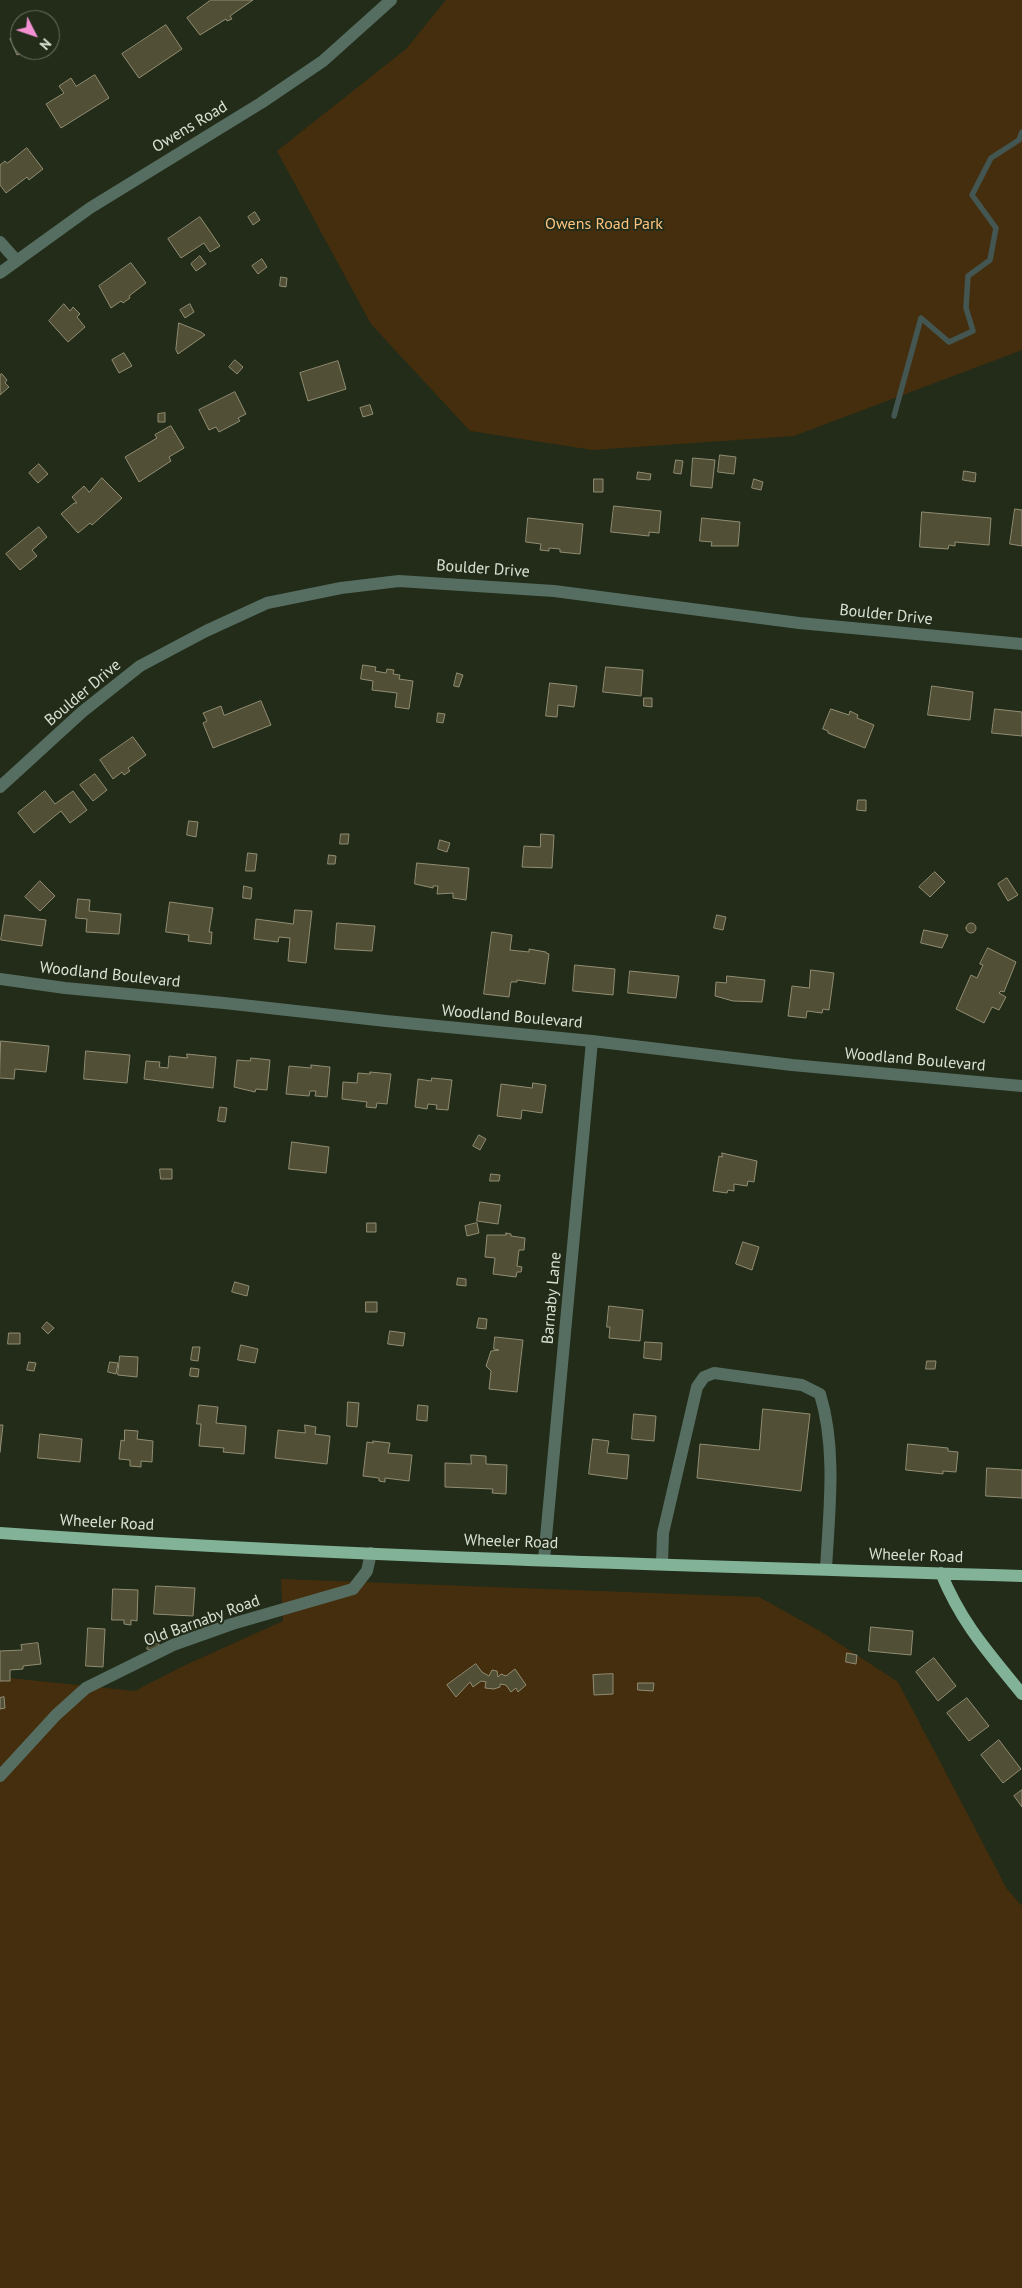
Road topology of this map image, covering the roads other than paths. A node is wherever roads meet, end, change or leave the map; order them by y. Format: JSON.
{"nodes":[{"id":1,"x":391,"y":0,"type":"edge"},
{"id":2,"x":0,"y":242,"type":"edge"},
{"id":3,"x":16,"y":260,"type":"junction"},
{"id":4,"x":0,"y":273,"type":"edge"},
{"id":5,"x":1022,"y":644,"type":"edge"},
{"id":6,"x":0,"y":786,"type":"edge"},
{"id":7,"x":0,"y":979,"type":"edge"},
{"id":8,"x":592,"y":1041,"type":"junction"},
{"id":9,"x":1022,"y":1086,"type":"edge"},
{"id":10,"x":0,"y":1533,"type":"edge"},
{"id":11,"x":371,"y":1553,"type":"junction"},
{"id":12,"x":544,"y":1559,"type":"junction"},
{"id":13,"x":662,"y":1564,"type":"junction"},
{"id":14,"x":826,"y":1569,"type":"junction"},
{"id":15,"x":941,"y":1573,"type":"junction"},
{"id":16,"x":1022,"y":1576,"type":"edge"},
{"id":17,"x":1022,"y":1694,"type":"edge"},
{"id":18,"x":0,"y":1776,"type":"edge"}],
"edges":[{"from":1,"to":3,"type":"street","name":"Owens Road"},
{"from":2,"to":3,"type":"street"},
{"from":3,"to":4,"type":"street","name":"Owens Road"},
{"from":5,"to":6,"type":"street","name":"Boulder Drive"},
{"from":7,"to":8,"type":"street","name":"Woodland Boulevard"},
{"from":8,"to":9,"type":"street","name":"Woodland Boulevard"},
{"from":8,"to":12,"type":"street","name":"Barnaby Lane"},
{"from":10,"to":11,"type":"main road","name":"Wheeler Road"},
{"from":11,"to":12,"type":"main road","name":"Wheeler Road"},
{"from":11,"to":18,"type":"street","name":"Old Barnaby Road"},
{"from":12,"to":13,"type":"main road","name":"Wheeler Road"},
{"from":13,"to":14,"type":"main road","name":"Wheeler Road"},
{"from":13,"to":14,"type":"street"},
{"from":14,"to":15,"type":"main road","name":"Wheeler Road"},
{"from":15,"to":16,"type":"main road","name":"Wheeler Road"},
{"from":15,"to":17,"type":"main road"}]}
